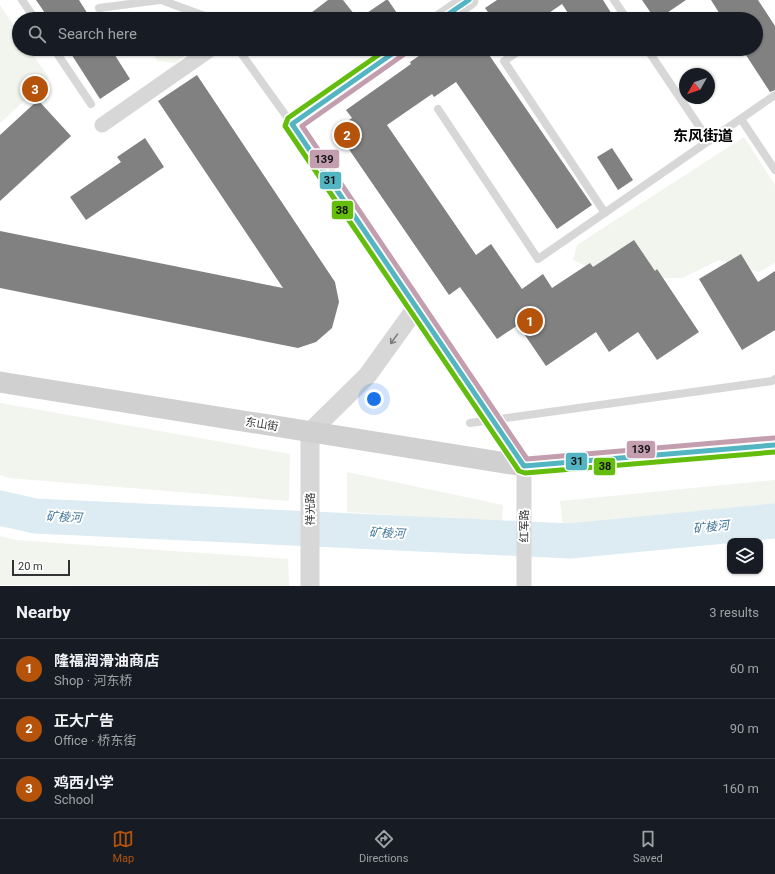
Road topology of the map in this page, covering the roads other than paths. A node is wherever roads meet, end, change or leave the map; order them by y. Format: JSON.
{"nodes":[{"id":1,"x":22,"y":0,"type":"edge"},
{"id":2,"x":160,"y":0,"type":"edge"},
{"id":3,"x":469,"y":0,"type":"edge"},
{"id":4,"x":614,"y":0,"type":"edge"},
{"id":5,"x":99,"y":8,"type":"dead end"},
{"id":6,"x":30,"y":12,"type":"edge"},
{"id":7,"x":193,"y":12,"type":"edge"},
{"id":8,"x":452,"y":12,"type":"edge"},
{"id":9,"x":622,"y":12,"type":"edge"},
{"id":10,"x":59,"y":56,"type":"edge"},
{"id":11,"x":201,"y":56,"type":"edge"},
{"id":12,"x":243,"y":56,"type":"edge"},
{"id":13,"x":389,"y":56,"type":"edge"},
{"id":14,"x":512,"y":56,"type":"edge"},
{"id":15,"x":652,"y":56,"type":"edge"},
{"id":16,"x":775,"y":95,"type":"edge"},
{"id":17,"x":91,"y":104,"type":"dead end"},
{"id":18,"x":438,"y":109,"type":"dead end"},
{"id":19,"x":741,"y":119,"type":"junction"},
{"id":20,"x":292,"y":124,"type":"junction"},
{"id":21,"x":102,"y":125,"type":"dead end"},
{"id":22,"x":708,"y":141,"type":"junction"},
{"id":23,"x":775,"y":170,"type":"edge"},
{"id":24,"x":605,"y":213,"type":"junction"},
{"id":25,"x":416,"y":308,"type":"junction"},
{"id":26,"x":774,"y":380,"type":"edge"},
{"id":27,"x":0,"y":382,"type":"edge"},
{"id":28,"x":493,"y":420,"type":"junction"},
{"id":29,"x":470,"y":423,"type":"dead end"},
{"id":30,"x":310,"y":432,"type":"junction"},
{"id":31,"x":775,"y":445,"type":"edge"},
{"id":32,"x":524,"y":475,"type":"junction"},
{"id":33,"x":310,"y":586,"type":"edge"},
{"id":34,"x":524,"y":586,"type":"edge"}],
"edges":[{"from":1,"to":6,"type":"lane"},
{"from":2,"to":5,"type":"lane"},
{"from":2,"to":7,"type":"lane"},
{"from":3,"to":8,"type":"street"},
{"from":4,"to":9,"type":"lane"},
{"from":10,"to":17,"type":"lane"},
{"from":11,"to":21,"type":"street"},
{"from":12,"to":20,"type":"lane"},
{"from":13,"to":20,"type":"street"},
{"from":14,"to":24,"type":"lane"},
{"from":15,"to":22,"type":"lane"},
{"from":16,"to":19,"type":"lane"},
{"from":18,"to":24,"type":"lane"},
{"from":19,"to":22,"type":"lane"},
{"from":19,"to":23,"type":"lane"},
{"from":20,"to":25,"type":"street"},
{"from":22,"to":24,"type":"lane"},
{"from":25,"to":28,"type":"street"},
{"from":25,"to":30,"type":"street","one_way":true},
{"from":26,"to":28,"type":"lane"},
{"from":27,"to":30,"type":"main road","name":"东山街"},
{"from":28,"to":29,"type":"lane"},
{"from":28,"to":32,"type":"street"},
{"from":30,"to":32,"type":"main road","name":"东山街"},
{"from":30,"to":33,"type":"street","name":"祥光路"},
{"from":31,"to":32,"type":"main road","name":"东山街"},
{"from":32,"to":34,"type":"street","name":"红军路"}]}
